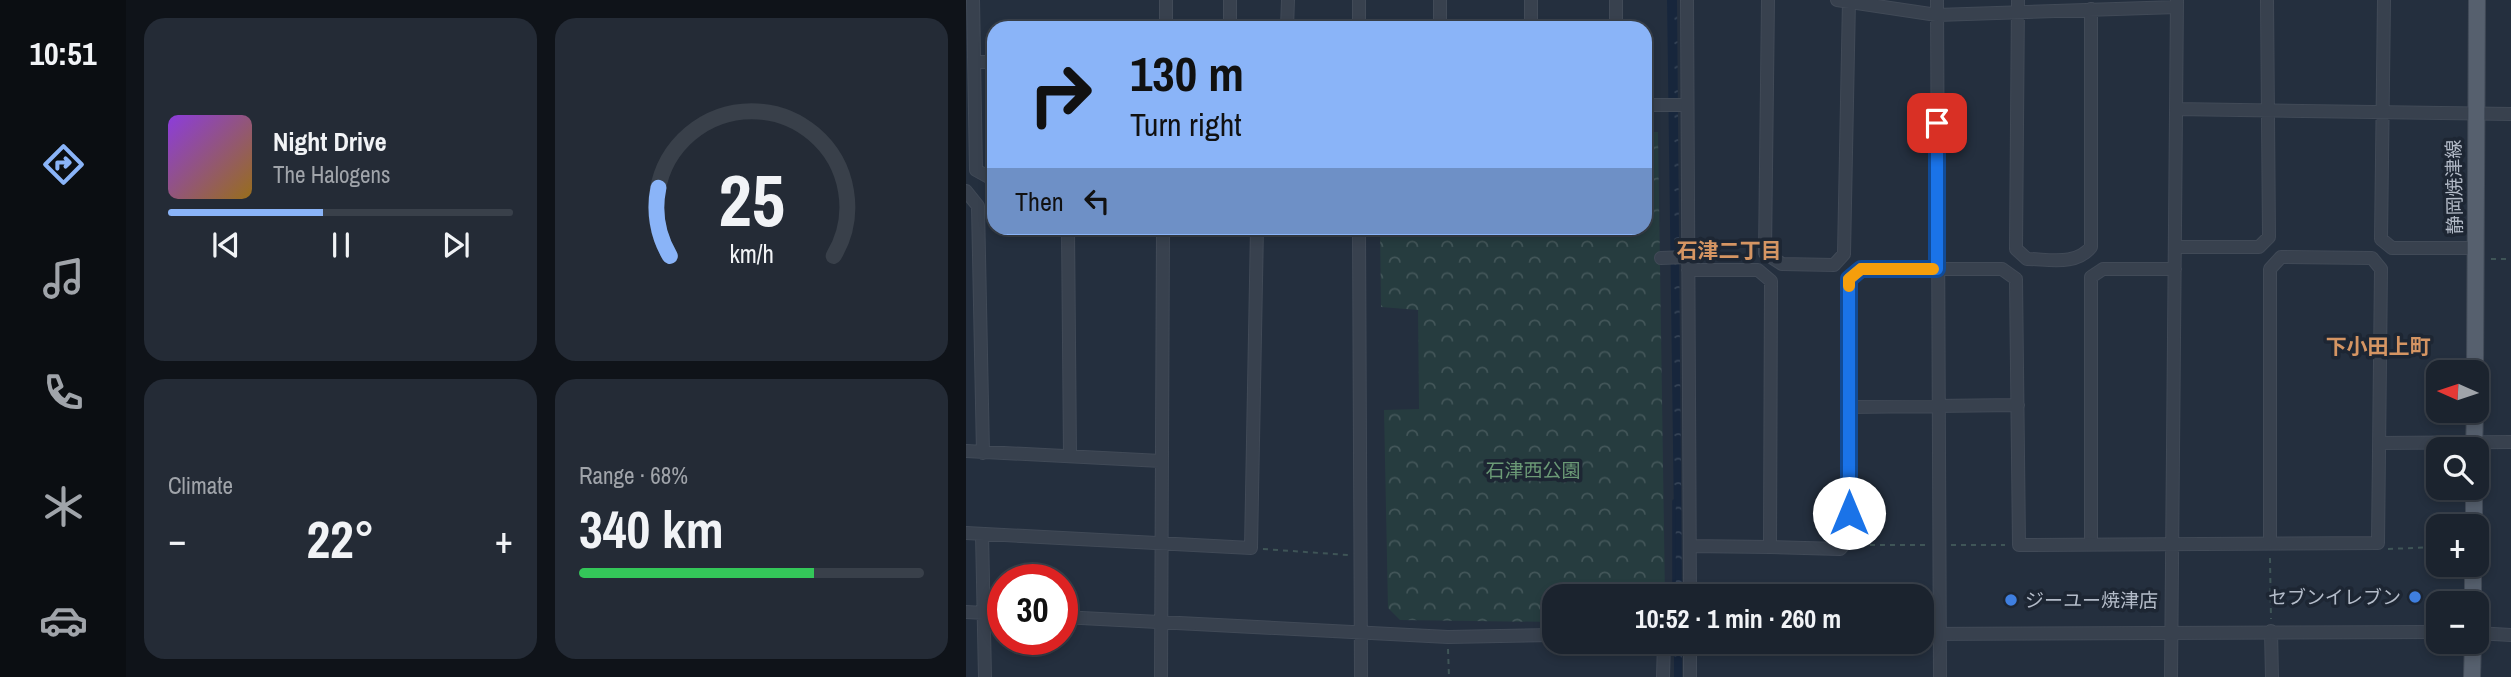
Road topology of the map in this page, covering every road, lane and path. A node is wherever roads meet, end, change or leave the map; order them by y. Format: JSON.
{"nodes":[{"id":1,"x":973,"y":0,"type":"edge"},
{"id":2,"x":1166,"y":0,"type":"edge"},
{"id":3,"x":1230,"y":0,"type":"edge"},
{"id":4,"x":1288,"y":0,"type":"edge"},
{"id":5,"x":1359,"y":0,"type":"edge"},
{"id":6,"x":1440,"y":0,"type":"edge"},
{"id":7,"x":1531,"y":0,"type":"edge"},
{"id":8,"x":1616,"y":0,"type":"edge"},
{"id":9,"x":1687,"y":0,"type":"edge"},
{"id":10,"x":1768,"y":0,"type":"edge"},
{"id":11,"x":1845,"y":0,"type":"edge"},
{"id":12,"x":1937,"y":0,"type":"edge"},
{"id":13,"x":2267,"y":0,"type":"edge"},
{"id":14,"x":2384,"y":0,"type":"edge"},
{"id":15,"x":2477,"y":0,"type":"edge"},
{"id":16,"x":2177,"y":3,"type":"edge"},
{"id":17,"x":2018,"y":6,"type":"edge"},
{"id":18,"x":2091,"y":9,"type":"junction"},
{"id":19,"x":1937,"y":15,"type":"junction"},
{"id":20,"x":1166,"y":21,"type":"edge"},
{"id":21,"x":1230,"y":21,"type":"edge"},
{"id":22,"x":1287,"y":21,"type":"edge"},
{"id":23,"x":1359,"y":21,"type":"edge"},
{"id":24,"x":1440,"y":21,"type":"edge"},
{"id":25,"x":1531,"y":21,"type":"edge"},
{"id":26,"x":1616,"y":21,"type":"edge"},
{"id":27,"x":974,"y":62,"type":"junction"},
{"id":28,"x":987,"y":62,"type":"edge"},
{"id":29,"x":1684,"y":105,"type":"junction"},
{"id":30,"x":1652,"y":106,"type":"edge"},
{"id":31,"x":2176,"y":109,"type":"junction"},
{"id":32,"x":2268,"y":110,"type":"junction"},
{"id":33,"x":2384,"y":113,"type":"junction"},
{"id":34,"x":2474,"y":113,"type":"junction"},
{"id":35,"x":2511,"y":114,"type":"edge"},
{"id":36,"x":987,"y":176,"type":"edge"},
{"id":37,"x":966,"y":191,"type":"edge"},
{"id":38,"x":1068,"y":235,"type":"edge"},
{"id":39,"x":1163,"y":235,"type":"edge"},
{"id":40,"x":1257,"y":235,"type":"edge"},
{"id":41,"x":1359,"y":235,"type":"edge"},
{"id":42,"x":2175,"y":247,"type":"junction"},
{"id":43,"x":2476,"y":248,"type":"junction"},
{"id":44,"x":1661,"y":258,"type":"dead end"},
{"id":45,"x":1687,"y":263,"type":"junction"},
{"id":46,"x":1937,"y":269,"type":"junction"},
{"id":47,"x":2175,"y":270,"type":"junction"},
{"id":48,"x":2475,"y":360,"type":"edge"},
{"id":49,"x":2018,"y":405,"type":"junction"},
{"id":50,"x":1939,"y":406,"type":"junction"},
{"id":51,"x":1849,"y":407,"type":"junction"},
{"id":52,"x":2511,"y":442,"type":"edge"},
{"id":53,"x":2380,"y":443,"type":"junction"},
{"id":54,"x":2426,"y":444,"type":"edge"},
{"id":55,"x":2489,"y":444,"type":"edge"},
{"id":56,"x":966,"y":451,"type":"edge"},
{"id":57,"x":983,"y":453,"type":"junction"},
{"id":58,"x":1069,"y":456,"type":"junction"},
{"id":59,"x":1161,"y":461,"type":"junction"},
{"id":60,"x":966,"y":533,"type":"edge"},
{"id":61,"x":982,"y":534,"type":"junction"},
{"id":62,"x":1162,"y":542,"type":"junction"},
{"id":63,"x":2270,"y":543,"type":"junction"},
{"id":64,"x":2378,"y":543,"type":"junction"},
{"id":65,"x":2172,"y":544,"type":"junction"},
{"id":66,"x":2091,"y":545,"type":"junction"},
{"id":67,"x":1689,"y":547,"type":"junction"},
{"id":68,"x":1770,"y":547,"type":"junction"},
{"id":69,"x":2426,"y":547,"type":"edge"},
{"id":70,"x":1251,"y":548,"type":"junction"},
{"id":71,"x":1360,"y":556,"type":"junction"},
{"id":72,"x":1690,"y":584,"type":"edge"},
{"id":73,"x":966,"y":612,"type":"edge"},
{"id":74,"x":984,"y":613,"type":"junction"},
{"id":75,"x":987,"y":613,"type":"edge"},
{"id":76,"x":1078,"y":618,"type":"edge"},
{"id":77,"x":1161,"y":622,"type":"junction"},
{"id":78,"x":2271,"y":631,"type":"junction"},
{"id":79,"x":1361,"y":632,"type":"junction"},
{"id":80,"x":2426,"y":632,"type":"edge"},
{"id":81,"x":2171,"y":633,"type":"junction"},
{"id":82,"x":2489,"y":633,"type":"edge"},
{"id":83,"x":1934,"y":634,"type":"edge"},
{"id":84,"x":1939,"y":634,"type":"junction"},
{"id":85,"x":1542,"y":635,"type":"edge"},
{"id":86,"x":2511,"y":635,"type":"edge"},
{"id":87,"x":1448,"y":637,"type":"junction"},
{"id":88,"x":1664,"y":654,"type":"edge"},
{"id":89,"x":1690,"y":654,"type":"edge"},
{"id":90,"x":2473,"y":654,"type":"edge"},
{"id":91,"x":985,"y":677,"type":"edge"},
{"id":92,"x":1161,"y":677,"type":"edge"},
{"id":93,"x":1361,"y":677,"type":"edge"},
{"id":94,"x":1449,"y":677,"type":"edge"},
{"id":95,"x":1663,"y":677,"type":"edge"},
{"id":96,"x":1690,"y":677,"type":"edge"},
{"id":97,"x":1940,"y":677,"type":"edge"},
{"id":98,"x":2171,"y":677,"type":"edge"},
{"id":99,"x":2272,"y":677,"type":"edge"},
{"id":100,"x":2472,"y":677,"type":"edge"}],
"edges":[{"from":1,"to":27,"type":"street"},
{"from":2,"to":20,"type":"street"},
{"from":3,"to":21,"type":"street"},
{"from":4,"to":22,"type":"street"},
{"from":5,"to":23,"type":"street"},
{"from":6,"to":24,"type":"street"},
{"from":7,"to":25,"type":"street"},
{"from":8,"to":26,"type":"street"},
{"from":9,"to":29,"type":"street"},
{"from":10,"to":11,"type":"street"},
{"from":11,"to":19,"type":"street"},
{"from":12,"to":19,"type":"street"},
{"from":13,"to":32,"type":"street"},
{"from":14,"to":33,"type":"street"},
{"from":15,"to":34,"type":"main road","name":"静岡焼津線"},
{"from":16,"to":18,"type":"street"},
{"from":16,"to":31,"type":"street"},
{"from":17,"to":18,"type":"street"},
{"from":17,"to":18,"type":"street"},
{"from":17,"to":19,"type":"street"},
{"from":19,"to":46,"type":"street"},
{"from":27,"to":28,"type":"street"},
{"from":27,"to":36,"type":"street"},
{"from":29,"to":30,"type":"street"},
{"from":29,"to":45,"type":"street"},
{"from":31,"to":32,"type":"street"},
{"from":31,"to":42,"type":"street"},
{"from":32,"to":33,"type":"street"},
{"from":32,"to":42,"type":"street"},
{"from":33,"to":34,"type":"street"},
{"from":33,"to":43,"type":"street"},
{"from":34,"to":35,"type":"street"},
{"from":34,"to":43,"type":"main road","name":"静岡焼津線"},
{"from":37,"to":57,"type":"street"},
{"from":38,"to":58,"type":"street"},
{"from":39,"to":59,"type":"street"},
{"from":40,"to":70,"type":"street"},
{"from":41,"to":71,"type":"street"},
{"from":42,"to":47,"type":"street"},
{"from":43,"to":48,"type":"main road","name":"静岡焼津線"},
{"from":44,"to":45,"type":"street"},
{"from":45,"to":67,"type":"street"},
{"from":45,"to":68,"type":"street"},
{"from":46,"to":49,"type":"street"},
{"from":46,"to":50,"type":"street"},
{"from":46,"to":51,"type":"street"},
{"from":47,"to":65,"type":"street"},
{"from":47,"to":66,"type":"street"},
{"from":49,"to":50,"type":"street"},
{"from":49,"to":66,"type":"street"},
{"from":50,"to":51,"type":"street"},
{"from":50,"to":84,"type":"street"},
{"from":51,"to":68,"type":"street"},
{"from":52,"to":55,"type":"street"},
{"from":53,"to":54,"type":"street"},
{"from":53,"to":63,"type":"street"},
{"from":53,"to":64,"type":"street"},
{"from":56,"to":57,"type":"street"},
{"from":57,"to":58,"type":"street"},
{"from":58,"to":59,"type":"street"},
{"from":59,"to":62,"type":"street"},
{"from":60,"to":61,"type":"street"},
{"from":61,"to":62,"type":"street"},
{"from":61,"to":74,"type":"street"},
{"from":62,"to":70,"type":"street"},
{"from":62,"to":77,"type":"street"},
{"from":63,"to":64,"type":"street"},
{"from":63,"to":65,"type":"street"},
{"from":63,"to":78,"type":"path"},
{"from":64,"to":69,"type":"path"},
{"from":65,"to":66,"type":"street"},
{"from":65,"to":81,"type":"street"},
{"from":67,"to":68,"type":"street"},
{"from":67,"to":72,"type":"street"},
{"from":70,"to":71,"type":"path"},
{"from":71,"to":79,"type":"street"},
{"from":73,"to":74,"type":"street"},
{"from":74,"to":75,"type":"street"},
{"from":74,"to":91,"type":"street"},
{"from":76,"to":77,"type":"street"},
{"from":77,"to":79,"type":"street"},
{"from":77,"to":92,"type":"street"},
{"from":78,"to":80,"type":"street"},
{"from":78,"to":81,"type":"street"},
{"from":78,"to":99,"type":"street"},
{"from":79,"to":87,"type":"street"},
{"from":79,"to":93,"type":"street"},
{"from":81,"to":84,"type":"street"},
{"from":81,"to":98,"type":"street"},
{"from":82,"to":86,"type":"street"},
{"from":83,"to":84,"type":"street"},
{"from":84,"to":97,"type":"street"},
{"from":85,"to":87,"type":"street"},
{"from":87,"to":94,"type":"path"},
{"from":88,"to":95,"type":"street"},
{"from":89,"to":96,"type":"street"},
{"from":90,"to":100,"type":"main road"}]}
